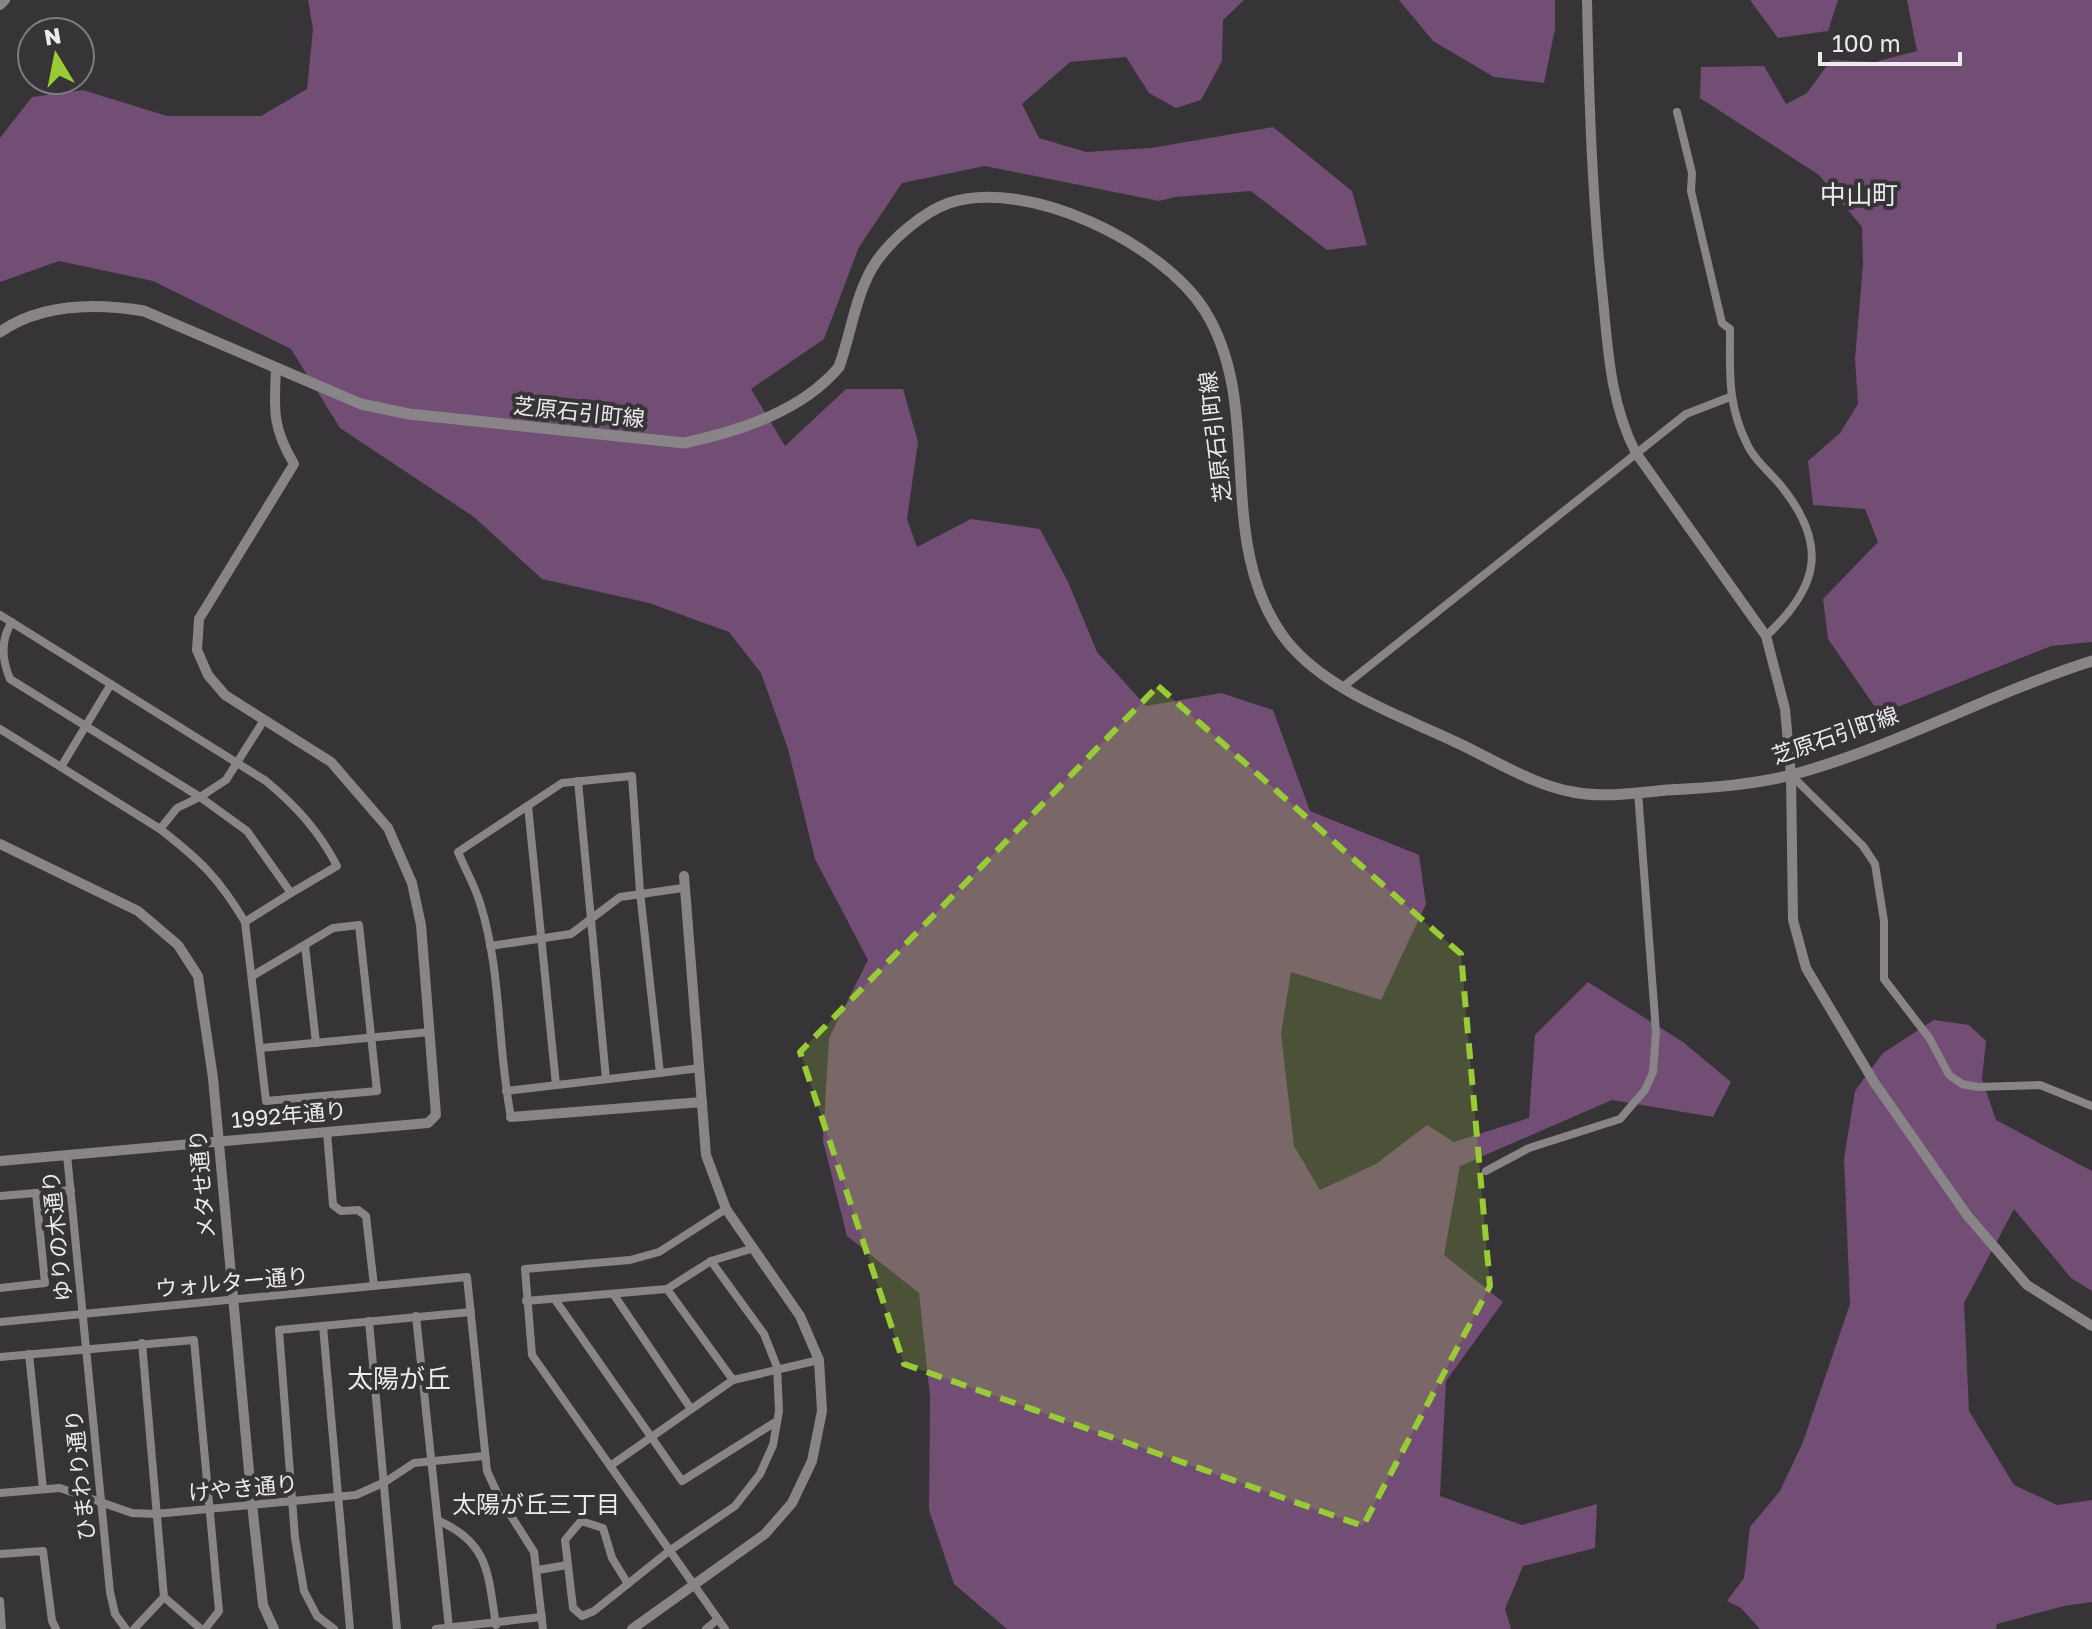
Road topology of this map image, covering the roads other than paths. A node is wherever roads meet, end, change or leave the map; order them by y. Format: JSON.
{"nodes":[{"id":1,"x":5,"y":0,"type":"edge"},
{"id":2,"x":1587,"y":0,"type":"edge"},
{"id":3,"x":0,"y":5,"type":"edge"},
{"id":4,"x":1677,"y":112,"type":"dead end"},
{"id":5,"x":0,"y":332,"type":"edge"},
{"id":6,"x":276,"y":368,"type":"junction"},
{"id":7,"x":1730,"y":397,"type":"junction"},
{"id":8,"x":1636,"y":453,"type":"junction"},
{"id":9,"x":0,"y":615,"type":"edge"},
{"id":10,"x":12,"y":622,"type":"junction"},
{"id":11,"x":1766,"y":636,"type":"junction"},
{"id":12,"x":2092,"y":661,"type":"edge"},
{"id":13,"x":111,"y":684,"type":"junction"},
{"id":14,"x":1344,"y":686,"type":"junction"},
{"id":15,"x":264,"y":720,"type":"junction"},
{"id":16,"x":86,"y":726,"type":"junction"},
{"id":17,"x":0,"y":729,"type":"edge"},
{"id":18,"x":236,"y":764,"type":"junction"},
{"id":19,"x":61,"y":767,"type":"junction"},
{"id":20,"x":1791,"y":775,"type":"junction"},
{"id":21,"x":578,"y":781,"type":"junction"},
{"id":22,"x":1638,"y":792,"type":"junction"},
{"id":23,"x":200,"y":797,"type":"junction"},
{"id":24,"x":528,"y":806,"type":"junction"},
{"id":25,"x":160,"y":829,"type":"junction"},
{"id":26,"x":0,"y":844,"type":"edge"},
{"id":27,"x":684,"y":876,"type":"dead end"},
{"id":28,"x":683,"y":888,"type":"junction"},
{"id":29,"x":640,"y":892,"type":"junction"},
{"id":30,"x":291,"y":893,"type":"junction"},
{"id":31,"x":591,"y":919,"type":"junction"},
{"id":32,"x":245,"y":922,"type":"junction"},
{"id":33,"x":542,"y":939,"type":"junction"},
{"id":34,"x":305,"y":945,"type":"junction"},
{"id":35,"x":490,"y":946,"type":"junction"},
{"id":36,"x":254,"y":975,"type":"junction"},
{"id":37,"x":430,"y":1032,"type":"junction"},
{"id":38,"x":371,"y":1037,"type":"junction"},
{"id":39,"x":316,"y":1043,"type":"junction"},
{"id":40,"x":261,"y":1048,"type":"junction"},
{"id":41,"x":700,"y":1068,"type":"junction"},
{"id":42,"x":660,"y":1073,"type":"junction"},
{"id":43,"x":606,"y":1079,"type":"junction"},
{"id":44,"x":556,"y":1085,"type":"junction"},
{"id":45,"x":506,"y":1091,"type":"junction"},
{"id":46,"x":702,"y":1102,"type":"junction"},
{"id":47,"x":2092,"y":1106,"type":"edge"},
{"id":48,"x":511,"y":1117,"type":"joint"},
{"id":49,"x":327,"y":1132,"type":"junction"},
{"id":50,"x":218,"y":1141,"type":"junction"},
{"id":51,"x":67,"y":1155,"type":"junction"},
{"id":52,"x":0,"y":1161,"type":"edge"},
{"id":53,"x":1486,"y":1171,"type":"dead end"},
{"id":54,"x":71,"y":1190,"type":"junction"},
{"id":55,"x":36,"y":1193,"type":"junction"},
{"id":56,"x":0,"y":1196,"type":"edge"},
{"id":57,"x":726,"y":1209,"type":"junction"},
{"id":58,"x":754,"y":1248,"type":"junction"},
{"id":59,"x":711,"y":1261,"type":"junction"},
{"id":60,"x":374,"y":1286,"type":"junction"},
{"id":61,"x":0,"y":1288,"type":"edge"},
{"id":62,"x":667,"y":1289,"type":"junction"},
{"id":63,"x":614,"y":1295,"type":"junction"},
{"id":64,"x":231,"y":1300,"type":"junction"},
{"id":65,"x":526,"y":1301,"type":"junction"},
{"id":66,"x":556,"y":1301,"type":"junction"},
{"id":67,"x":471,"y":1312,"type":"junction"},
{"id":68,"x":83,"y":1314,"type":"junction"},
{"id":69,"x":416,"y":1316,"type":"junction"},
{"id":70,"x":369,"y":1321,"type":"junction"},
{"id":71,"x":0,"y":1322,"type":"edge"},
{"id":72,"x":323,"y":1326,"type":"junction"},
{"id":73,"x":2092,"y":1326,"type":"edge"},
{"id":74,"x":142,"y":1343,"type":"junction"},
{"id":75,"x":86,"y":1349,"type":"junction"},
{"id":76,"x":29,"y":1354,"type":"junction"},
{"id":77,"x":0,"y":1357,"type":"edge"},
{"id":78,"x":819,"y":1360,"type":"junction"},
{"id":79,"x":777,"y":1367,"type":"junction"},
{"id":80,"x":733,"y":1380,"type":"junction"},
{"id":81,"x":691,"y":1409,"type":"junction"},
{"id":82,"x":774,"y":1423,"type":"junction"},
{"id":83,"x":653,"y":1438,"type":"junction"},
{"id":84,"x":484,"y":1456,"type":"junction"},
{"id":85,"x":433,"y":1461,"type":"junction"},
{"id":86,"x":610,"y":1466,"type":"junction"},
{"id":87,"x":384,"y":1483,"type":"junction"},
{"id":88,"x":43,"y":1489,"type":"junction"},
{"id":89,"x":0,"y":1493,"type":"edge"},
{"id":90,"x":338,"y":1497,"type":"junction"},
{"id":91,"x":101,"y":1500,"type":"junction"},
{"id":92,"x":292,"y":1501,"type":"junction"},
{"id":93,"x":252,"y":1504,"type":"junction"},
{"id":94,"x":209,"y":1509,"type":"junction"},
{"id":95,"x":155,"y":1514,"type":"junction"},
{"id":96,"x":439,"y":1521,"type":"junction"},
{"id":97,"x":669,"y":1551,"type":"junction"},
{"id":98,"x":0,"y":1554,"type":"edge"},
{"id":99,"x":567,"y":1565,"type":"junction"},
{"id":100,"x":538,"y":1570,"type":"junction"},
{"id":101,"x":628,"y":1584,"type":"junction"},
{"id":102,"x":693,"y":1587,"type":"junction"},
{"id":103,"x":164,"y":1597,"type":"junction"},
{"id":104,"x":0,"y":1601,"type":"edge"},
{"id":105,"x":542,"y":1617,"type":"junction"},
{"id":106,"x":718,"y":1619,"type":"junction"},
{"id":107,"x":496,"y":1625,"type":"junction"},
{"id":108,"x":449,"y":1628,"type":"edge"},
{"id":109,"x":2,"y":1629,"type":"edge"},
{"id":110,"x":56,"y":1629,"type":"edge"},
{"id":111,"x":126,"y":1629,"type":"edge"},
{"id":112,"x":134,"y":1629,"type":"edge"},
{"id":113,"x":203,"y":1629,"type":"edge"},
{"id":114,"x":274,"y":1629,"type":"edge"},
{"id":115,"x":334,"y":1629,"type":"edge"},
{"id":116,"x":350,"y":1629,"type":"edge"},
{"id":117,"x":397,"y":1629,"type":"edge"},
{"id":118,"x":436,"y":1629,"type":"edge"},
{"id":119,"x":543,"y":1629,"type":"edge"},
{"id":120,"x":632,"y":1629,"type":"edge"},
{"id":121,"x":706,"y":1629,"type":"edge"},
{"id":122,"x":725,"y":1629,"type":"edge"}],
"edges":[{"from":1,"to":3,"type":"street"},
{"from":2,"to":8,"type":"street"},
{"from":4,"to":7,"type":"street"},
{"from":5,"to":6,"type":"main road","name":"芝原石引町線"},
{"from":6,"to":14,"type":"main road","name":"芝原石引町線"},
{"from":6,"to":15,"type":"street"},
{"from":7,"to":8,"type":"street"},
{"from":7,"to":11,"type":"street"},
{"from":8,"to":11,"type":"street"},
{"from":8,"to":14,"type":"street"},
{"from":9,"to":10,"type":"street"},
{"from":10,"to":13,"type":"street"},
{"from":10,"to":16,"type":"street"},
{"from":11,"to":20,"type":"street"},
{"from":12,"to":20,"type":"main road","name":"芝原石引町線"},
{"from":13,"to":16,"type":"street"},
{"from":13,"to":18,"type":"street"},
{"from":14,"to":22,"type":"main road","name":"芝原石引町線"},
{"from":15,"to":18,"type":"street"},
{"from":15,"to":37,"type":"street"},
{"from":16,"to":19,"type":"street"},
{"from":16,"to":23,"type":"street"},
{"from":17,"to":19,"type":"street"},
{"from":18,"to":23,"type":"street"},
{"from":18,"to":30,"type":"street"},
{"from":19,"to":25,"type":"street"},
{"from":20,"to":22,"type":"main road","name":"芝原石引町線"},
{"from":20,"to":47,"type":"street"},
{"from":20,"to":73,"type":"street"},
{"from":21,"to":24,"type":"street"},
{"from":21,"to":29,"type":"street"},
{"from":21,"to":31,"type":"street"},
{"from":22,"to":53,"type":"street"},
{"from":23,"to":25,"type":"street"},
{"from":23,"to":30,"type":"street"},
{"from":24,"to":33,"type":"street"},
{"from":24,"to":35,"type":"street"},
{"from":25,"to":32,"type":"street"},
{"from":26,"to":50,"type":"street","name":"メタせ通り"},
{"from":27,"to":28,"type":"street"},
{"from":28,"to":29,"type":"street"},
{"from":28,"to":41,"type":"street"},
{"from":29,"to":31,"type":"street"},
{"from":29,"to":42,"type":"street"},
{"from":30,"to":32,"type":"street"},
{"from":31,"to":33,"type":"street"},
{"from":31,"to":43,"type":"street"},
{"from":32,"to":36,"type":"street"},
{"from":33,"to":35,"type":"street"},
{"from":33,"to":44,"type":"street"},
{"from":34,"to":36,"type":"street"},
{"from":34,"to":38,"type":"street"},
{"from":34,"to":39,"type":"street"},
{"from":35,"to":45,"type":"street"},
{"from":36,"to":40,"type":"street"},
{"from":37,"to":38,"type":"street"},
{"from":37,"to":49,"type":"street","name":"1992年通り"},
{"from":38,"to":39,"type":"street"},
{"from":38,"to":40,"type":"street"},
{"from":39,"to":40,"type":"street"},
{"from":41,"to":42,"type":"street"},
{"from":41,"to":46,"type":"street"},
{"from":42,"to":43,"type":"street"},
{"from":43,"to":44,"type":"street"},
{"from":44,"to":45,"type":"street"},
{"from":45,"to":48,"type":"street"},
{"from":46,"to":48,"type":"street"},
{"from":46,"to":57,"type":"street"},
{"from":49,"to":50,"type":"street","name":"1992年通り"},
{"from":49,"to":60,"type":"street"},
{"from":50,"to":51,"type":"street","name":"1992年通り"},
{"from":50,"to":64,"type":"street","name":"メタせ通り"},
{"from":51,"to":52,"type":"street","name":"1992年通り"},
{"from":51,"to":54,"type":"street","name":"ゆりの木通り"},
{"from":54,"to":55,"type":"street"},
{"from":54,"to":68,"type":"street","name":"ゆりの木通り"},
{"from":55,"to":56,"type":"street"},
{"from":55,"to":61,"type":"street"},
{"from":57,"to":58,"type":"street"},
{"from":57,"to":65,"type":"street"},
{"from":58,"to":59,"type":"street"},
{"from":58,"to":78,"type":"street"},
{"from":59,"to":62,"type":"street"},
{"from":59,"to":79,"type":"street"},
{"from":60,"to":64,"type":"street","name":"ウォルター通り"},
{"from":60,"to":67,"type":"street","name":"ウォルター通り"},
{"from":62,"to":63,"type":"street"},
{"from":62,"to":80,"type":"street"},
{"from":63,"to":66,"type":"street"},
{"from":63,"to":81,"type":"street"},
{"from":64,"to":68,"type":"street","name":"ウォルター通り"},
{"from":64,"to":93,"type":"street","name":"メタせ通り"},
{"from":65,"to":66,"type":"street"},
{"from":65,"to":86,"type":"street"},
{"from":66,"to":83,"type":"street"},
{"from":67,"to":69,"type":"street"},
{"from":67,"to":84,"type":"street"},
{"from":68,"to":71,"type":"street","name":"ウォルター通り"},
{"from":68,"to":75,"type":"street","name":"ひまわり通り"},
{"from":69,"to":70,"type":"street"},
{"from":69,"to":85,"type":"street"},
{"from":70,"to":72,"type":"street"},
{"from":70,"to":87,"type":"street"},
{"from":72,"to":90,"type":"street"},
{"from":72,"to":92,"type":"street"},
{"from":74,"to":75,"type":"street"},
{"from":74,"to":94,"type":"street"},
{"from":74,"to":95,"type":"street"},
{"from":75,"to":76,"type":"street"},
{"from":75,"to":91,"type":"street","name":"ひまわり通り"},
{"from":76,"to":77,"type":"street"},
{"from":76,"to":88,"type":"street"},
{"from":78,"to":79,"type":"street"},
{"from":78,"to":102,"type":"street"},
{"from":79,"to":80,"type":"street"},
{"from":79,"to":82,"type":"street"},
{"from":80,"to":81,"type":"street"},
{"from":81,"to":83,"type":"street"},
{"from":82,"to":83,"type":"street"},
{"from":82,"to":97,"type":"street"},
{"from":83,"to":86,"type":"street"},
{"from":84,"to":85,"type":"street","name":"けやき通り"},
{"from":84,"to":100,"type":"street"},
{"from":85,"to":87,"type":"street","name":"けやき通り"},
{"from":85,"to":96,"type":"street"},
{"from":86,"to":97,"type":"street"},
{"from":87,"to":90,"type":"street","name":"けやき通り"},
{"from":87,"to":117,"type":"street"},
{"from":88,"to":89,"type":"street","name":"けやき通り"},
{"from":88,"to":91,"type":"street","name":"けやき通り"},
{"from":90,"to":92,"type":"street","name":"けやき通り"},
{"from":90,"to":116,"type":"street"},
{"from":91,"to":95,"type":"street","name":"けやき通り"},
{"from":91,"to":111,"type":"street","name":"ひまわり通り"},
{"from":92,"to":93,"type":"street","name":"けやき通り"},
{"from":92,"to":115,"type":"street"},
{"from":93,"to":94,"type":"street","name":"けやき通り"},
{"from":93,"to":114,"type":"street","name":"メタせ通り"},
{"from":94,"to":95,"type":"street","name":"けやき通り"},
{"from":94,"to":113,"type":"street"},
{"from":95,"to":103,"type":"street"},
{"from":96,"to":107,"type":"street"},
{"from":96,"to":108,"type":"street"},
{"from":97,"to":101,"type":"street"},
{"from":97,"to":102,"type":"street"},
{"from":98,"to":110,"type":"street"},
{"from":99,"to":100,"type":"street"},
{"from":99,"to":101,"type":"street"},
{"from":99,"to":101,"type":"street"},
{"from":100,"to":105,"type":"street"},
{"from":102,"to":106,"type":"street"},
{"from":102,"to":120,"type":"street"},
{"from":103,"to":112,"type":"street"},
{"from":103,"to":113,"type":"street"},
{"from":104,"to":109,"type":"street"},
{"from":105,"to":107,"type":"street"},
{"from":105,"to":119,"type":"street"},
{"from":106,"to":121,"type":"street"},
{"from":106,"to":122,"type":"street"},
{"from":107,"to":108,"type":"street"},
{"from":108,"to":118,"type":"street"}]}
